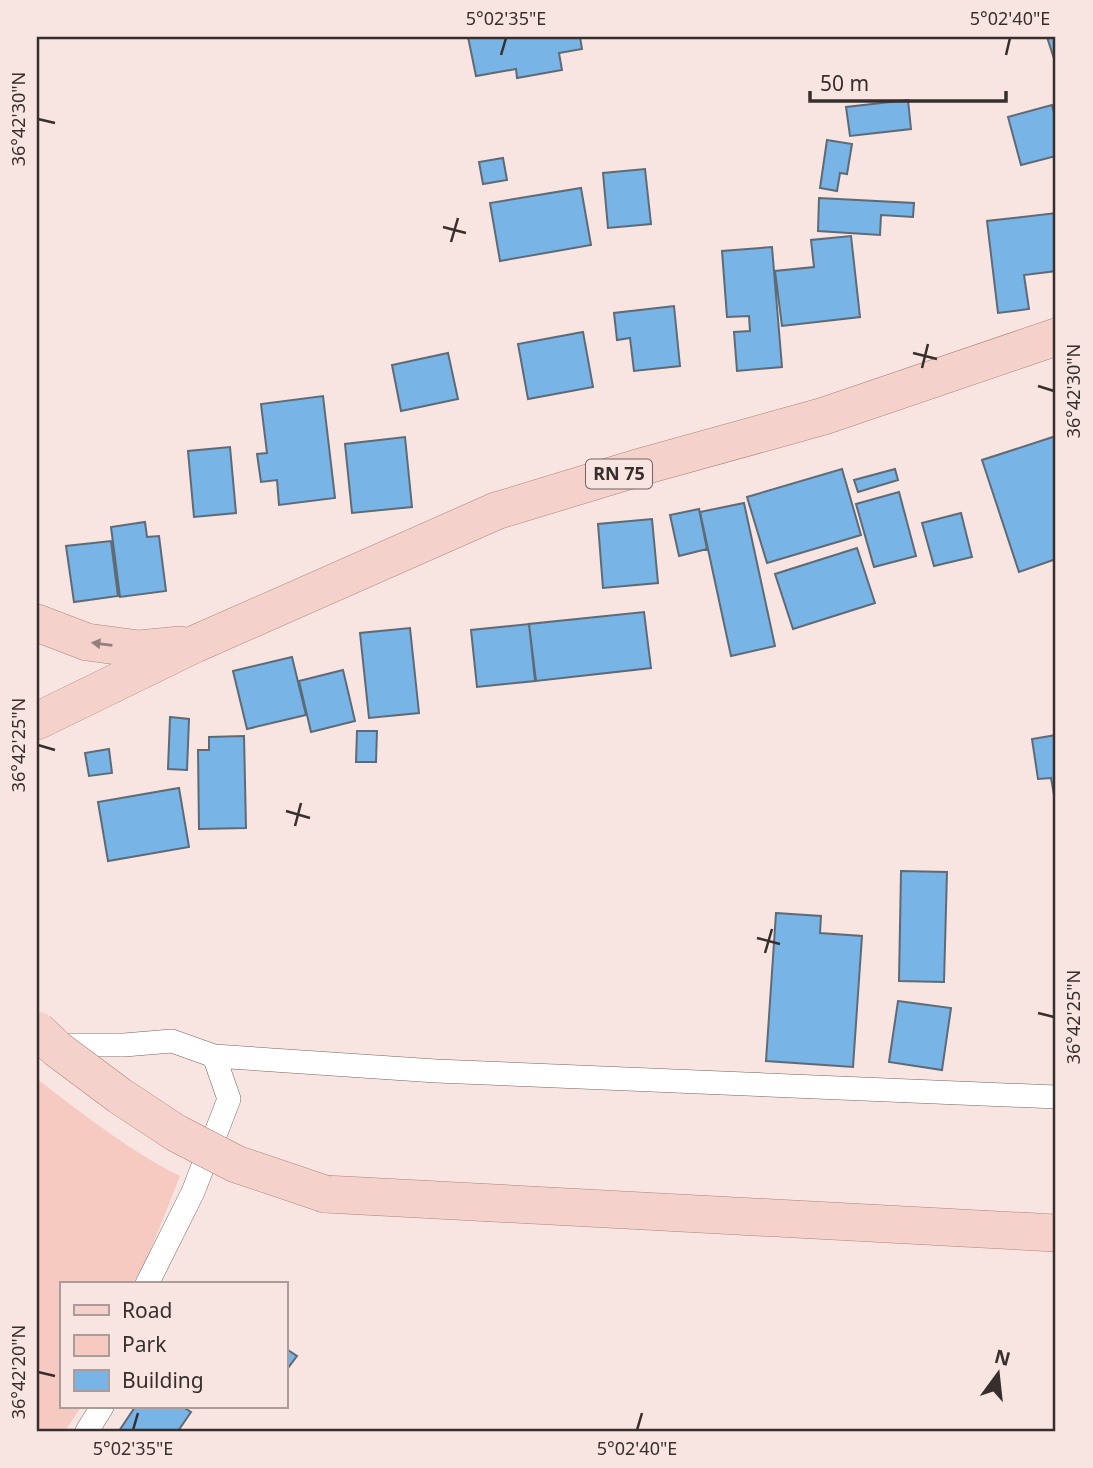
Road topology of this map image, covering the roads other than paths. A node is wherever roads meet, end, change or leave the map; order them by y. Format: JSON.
{"nodes":[{"id":1,"x":1056,"y":337,"type":"edge"},
{"id":2,"x":37,"y":623,"type":"edge"},
{"id":3,"x":195,"y":644,"type":"junction"},
{"id":4,"x":37,"y":722,"type":"edge"},
{"id":5,"x":37,"y":1030,"type":"edge"},
{"id":6,"x":37,"y":1045,"type":"edge"},
{"id":7,"x":214,"y":1056,"type":"junction"},
{"id":8,"x":1056,"y":1097,"type":"edge"},
{"id":9,"x":1056,"y":1233,"type":"edge"},
{"id":10,"x":148,"y":1282,"type":"edge"},
{"id":11,"x":101,"y":1408,"type":"edge"},
{"id":12,"x":87,"y":1431,"type":"edge"}],
"edges":[{"from":1,"to":3,"type":"main road","number":"RN 75"},
{"from":3,"to":2,"type":"main road","one_way":true},
{"from":3,"to":4,"type":"main road","number":"RN 75"},
{"from":5,"to":9,"type":"main road","bridge":true},
{"from":6,"to":7,"type":"street"},
{"from":7,"to":8,"type":"street"},
{"from":7,"to":10,"type":"street"},
{"from":11,"to":12,"type":"street"}]}
